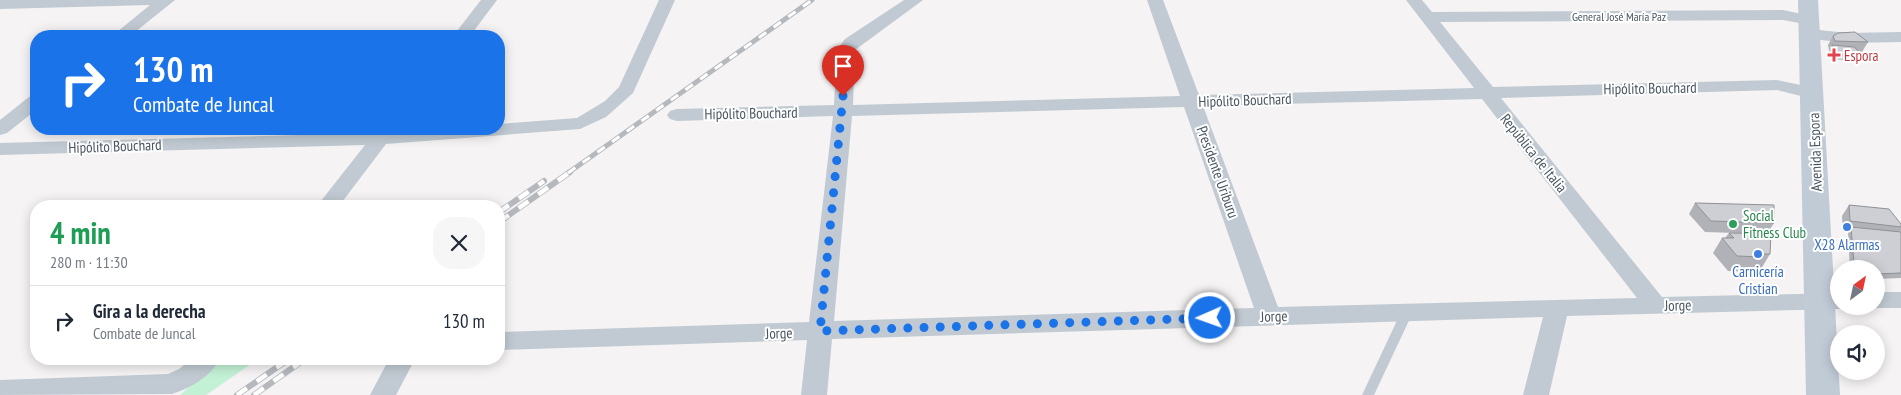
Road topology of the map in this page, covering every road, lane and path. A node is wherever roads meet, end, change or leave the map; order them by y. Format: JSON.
{"nodes":[{"id":1,"x":163,"y":0,"type":"edge"},
{"id":2,"x":167,"y":0,"type":"edge"},
{"id":3,"x":489,"y":0,"type":"edge"},
{"id":4,"x":667,"y":0,"type":"edge"},
{"id":5,"x":915,"y":0,"type":"edge"},
{"id":6,"x":1154,"y":0,"type":"edge"},
{"id":7,"x":1414,"y":0,"type":"edge"},
{"id":8,"x":1606,"y":0,"type":"edge"},
{"id":9,"x":0,"y":4,"type":"edge"},
{"id":10,"x":1624,"y":16,"type":"junction"},
{"id":11,"x":1427,"y":17,"type":"junction"},
{"id":12,"x":1810,"y":18,"type":"edge"},
{"id":13,"x":128,"y":30,"type":"edge"},
{"id":14,"x":466,"y":30,"type":"edge"},
{"id":15,"x":1901,"y":37,"type":"edge"},
{"id":16,"x":1485,"y":92,"type":"junction"},
{"id":17,"x":1813,"y":93,"type":"junction"},
{"id":18,"x":1193,"y":102,"type":"junction"},
{"id":19,"x":30,"y":106,"type":"edge"},
{"id":20,"x":843,"y":112,"type":"junction"},
{"id":21,"x":677,"y":115,"type":"dead end"},
{"id":22,"x":505,"y":127,"type":"edge"},
{"id":23,"x":0,"y":129,"type":"edge"},
{"id":24,"x":358,"y":135,"type":"edge"},
{"id":25,"x":383,"y":135,"type":"edge"},
{"id":26,"x":0,"y":149,"type":"edge"},
{"id":27,"x":333,"y":200,"type":"edge"},
{"id":28,"x":1885,"y":300,"type":"edge"},
{"id":29,"x":1901,"y":300,"type":"edge"},
{"id":30,"x":1829,"y":301,"type":"edge"},
{"id":31,"x":1655,"y":305,"type":"junction"},
{"id":32,"x":1557,"y":308,"type":"junction"},
{"id":33,"x":1407,"y":312,"type":"junction"},
{"id":34,"x":1269,"y":316,"type":"junction"},
{"id":35,"x":820,"y":331,"type":"junction"},
{"id":36,"x":505,"y":342,"type":"edge"},
{"id":37,"x":201,"y":365,"type":"edge"},
{"id":38,"x":399,"y":365,"type":"edge"},
{"id":39,"x":167,"y":389,"type":"edge"},
{"id":40,"x":0,"y":390,"type":"edge"},
{"id":41,"x":383,"y":395,"type":"edge"},
{"id":42,"x":814,"y":395,"type":"edge"},
{"id":43,"x":1368,"y":395,"type":"edge"},
{"id":44,"x":1536,"y":395,"type":"edge"},
{"id":45,"x":1823,"y":395,"type":"edge"}],
"edges":[{"from":1,"to":9,"type":"street"},
{"from":2,"to":13,"type":"street"},
{"from":3,"to":14,"type":"street"},
{"from":4,"to":22,"type":"street","name":"Hipólito Bouchard"},
{"from":5,"to":20,"type":"street"},
{"from":6,"to":18,"type":"street","name":"Presidente Uriburu"},
{"from":7,"to":11,"type":"street","name":"República de Italia"},
{"from":8,"to":10,"type":"street"},
{"from":10,"to":11,"type":"street","name":"General José María Paz"},
{"from":10,"to":12,"type":"street","name":"General José María Paz"},
{"from":11,"to":16,"type":"street","name":"República de Italia"},
{"from":12,"to":15,"type":"street"},
{"from":12,"to":17,"type":"main road","name":"Avenida Espora"},
{"from":16,"to":17,"type":"street","name":"Hipólito Bouchard"},
{"from":16,"to":18,"type":"street","name":"Hipólito Bouchard"},
{"from":16,"to":31,"type":"street","name":"República de Italia"},
{"from":17,"to":30,"type":"main road","name":"Avenida Espora"},
{"from":18,"to":20,"type":"street","name":"Hipólito Bouchard"},
{"from":18,"to":34,"type":"street","name":"Presidente Uriburu"},
{"from":19,"to":23,"type":"street"},
{"from":20,"to":21,"type":"street","name":"Hipólito Bouchard"},
{"from":20,"to":35,"type":"street"},
{"from":24,"to":26,"type":"street","name":"Hipólito Bouchard"},
{"from":25,"to":27,"type":"street"},
{"from":28,"to":29,"type":"street"},
{"from":30,"to":31,"type":"street","name":"Jorge"},
{"from":30,"to":45,"type":"main road","name":"Avenida Espora"},
{"from":31,"to":32,"type":"street","name":"Jorge"},
{"from":32,"to":33,"type":"street","name":"Jorge"},
{"from":32,"to":44,"type":"street"},
{"from":33,"to":34,"type":"street","name":"Jorge"},
{"from":33,"to":43,"type":"lane"},
{"from":34,"to":35,"type":"street","name":"Jorge"},
{"from":35,"to":36,"type":"street","name":"Jorge"},
{"from":35,"to":42,"type":"street"},
{"from":37,"to":39,"type":"street"},
{"from":38,"to":41,"type":"street"},
{"from":39,"to":40,"type":"street"}]}
